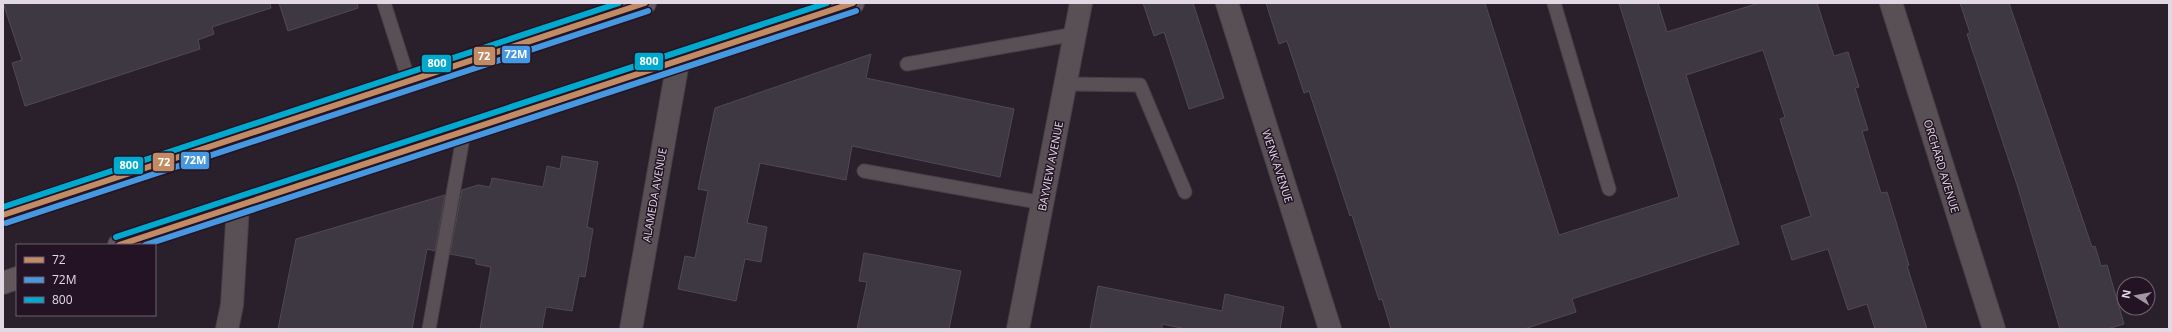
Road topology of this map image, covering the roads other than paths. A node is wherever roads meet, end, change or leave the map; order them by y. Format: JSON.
{"nodes":[{"id":1,"x":384,"y":3,"type":"edge"},
{"id":2,"x":645,"y":3,"type":"edge"},
{"id":3,"x":853,"y":3,"type":"edge"},
{"id":4,"x":1081,"y":3,"type":"edge"},
{"id":5,"x":1227,"y":3,"type":"edge"},
{"id":6,"x":1554,"y":3,"type":"edge"},
{"id":7,"x":1891,"y":3,"type":"edge"},
{"id":8,"x":605,"y":9,"type":"edge"},
{"id":9,"x":1075,"y":34,"type":"junction"},
{"id":10,"x":678,"y":62,"type":"junction"},
{"id":11,"x":907,"y":64,"type":"dead end"},
{"id":12,"x":409,"y":81,"type":"junction"},
{"id":13,"x":1066,"y":84,"type":"junction"},
{"id":14,"x":464,"y":132,"type":"junction"},
{"id":15,"x":864,"y":171,"type":"dead end"},
{"id":16,"x":1609,"y":189,"type":"dead end"},
{"id":17,"x":1185,"y":192,"type":"dead end"},
{"id":18,"x":1043,"y":203,"type":"junction"},
{"id":19,"x":238,"y":206,"type":"junction"},
{"id":20,"x":3,"y":215,"type":"edge"},
{"id":21,"x":122,"y":244,"type":"edge"},
{"id":22,"x":16,"y":278,"type":"edge"},
{"id":23,"x":3,"y":283,"type":"edge"},
{"id":24,"x":226,"y":329,"type":"edge"},
{"id":25,"x":429,"y":329,"type":"edge"},
{"id":26,"x":631,"y":329,"type":"edge"},
{"id":27,"x":1018,"y":329,"type":"edge"},
{"id":28,"x":1330,"y":329,"type":"edge"},
{"id":29,"x":1994,"y":329,"type":"edge"}],
"edges":[{"from":1,"to":12,"type":"lane"},
{"from":2,"to":8,"type":"main road"},
{"from":3,"to":10,"type":"main road"},
{"from":4,"to":9,"type":"street","name":"BAYVIEW AVENUE"},
{"from":5,"to":28,"type":"street","name":"WENK AVENUE"},
{"from":6,"to":16,"type":"lane"},
{"from":7,"to":29,"type":"street","name":"ORCHARD AVENUE"},
{"from":8,"to":12,"type":"main road"},
{"from":9,"to":11,"type":"lane"},
{"from":9,"to":13,"type":"street","name":"BAYVIEW AVENUE"},
{"from":10,"to":14,"type":"main road"},
{"from":10,"to":26,"type":"street","name":"ALAMEDA AVENUE"},
{"from":12,"to":20,"type":"main road"},
{"from":13,"to":17,"type":"lane"},
{"from":13,"to":18,"type":"street","name":"BAYVIEW AVENUE"},
{"from":14,"to":19,"type":"main road"},
{"from":14,"to":25,"type":"lane"},
{"from":15,"to":18,"type":"lane"},
{"from":18,"to":27,"type":"street","name":"BAYVIEW AVENUE"},
{"from":19,"to":21,"type":"main road"},
{"from":19,"to":24,"type":"street"},
{"from":22,"to":23,"type":"main road"}]}
